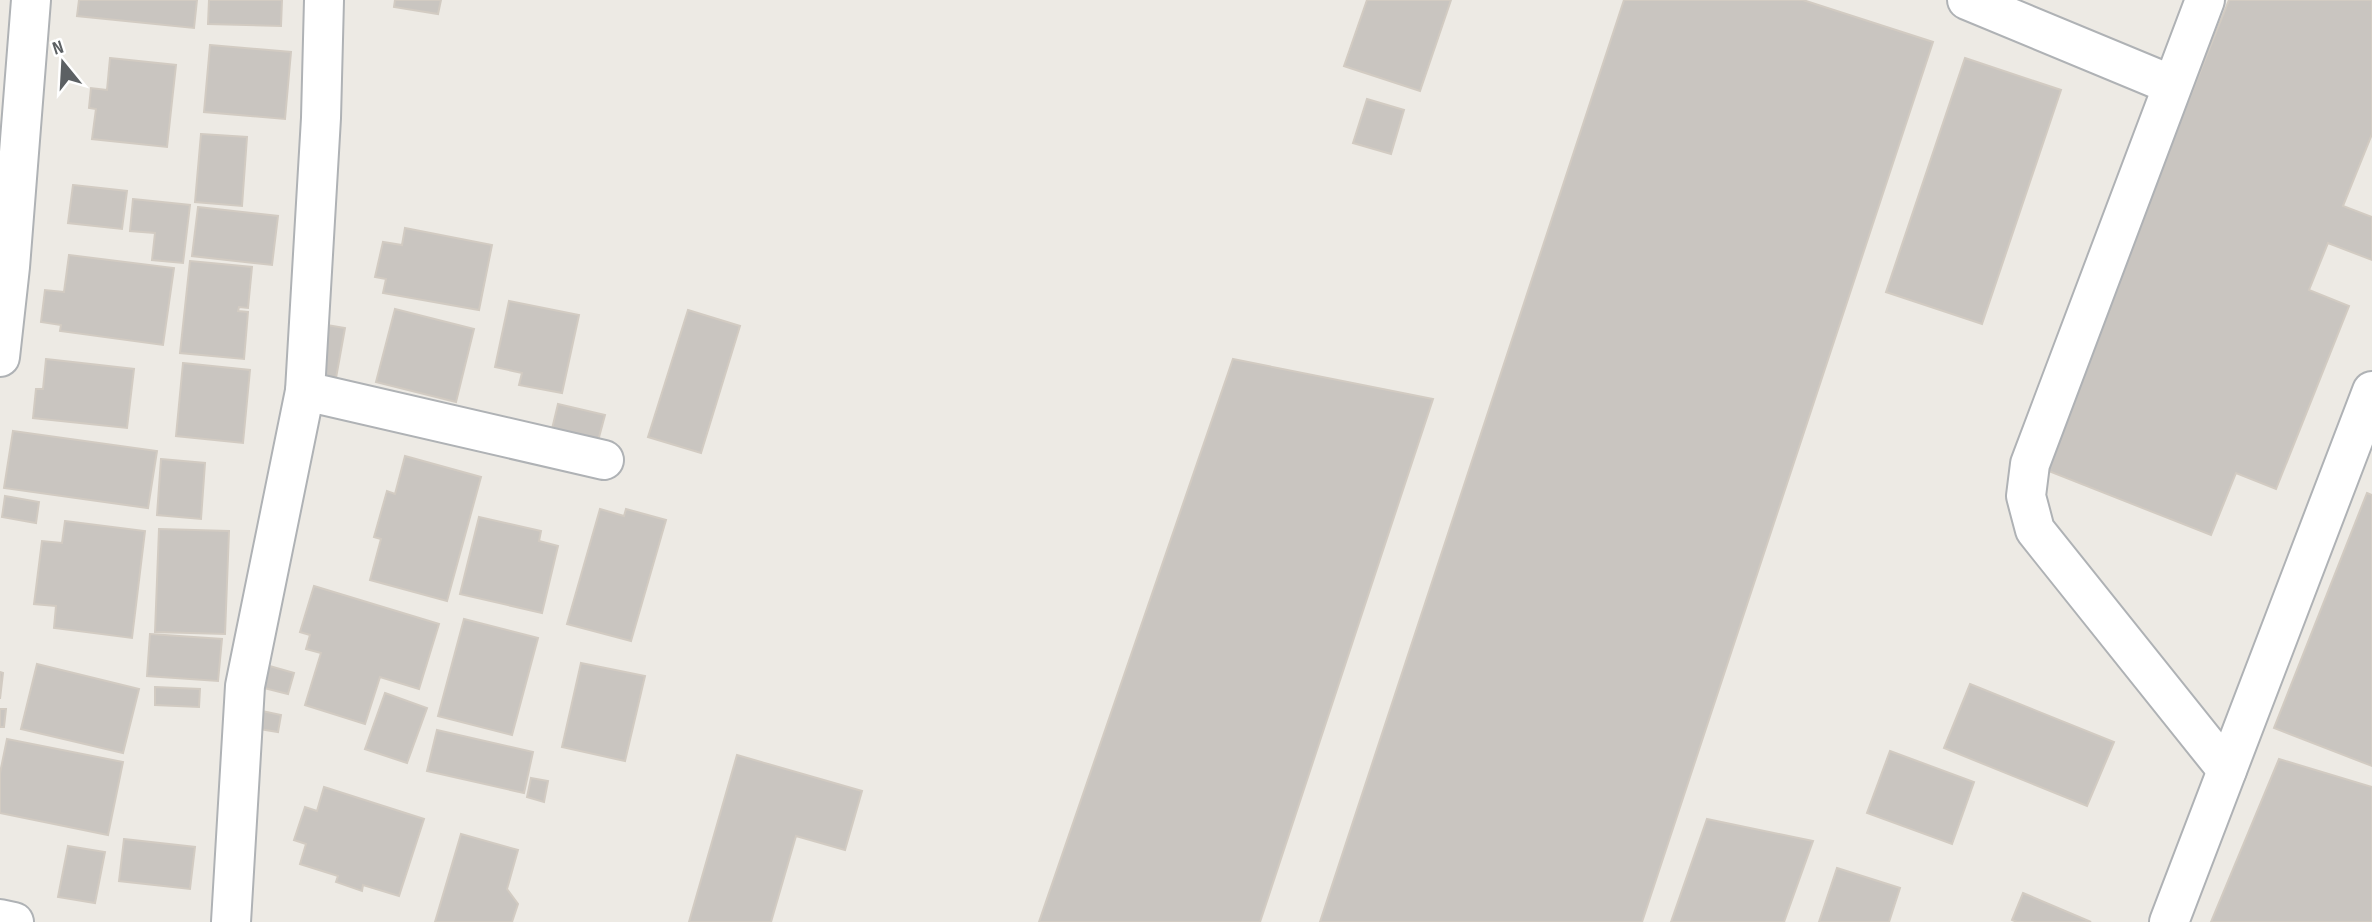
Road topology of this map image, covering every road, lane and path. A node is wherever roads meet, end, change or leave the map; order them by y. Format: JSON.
{"nodes":[{"id":1,"x":30,"y":0,"type":"edge"},
{"id":2,"x":324,"y":0,"type":"edge"},
{"id":3,"x":1967,"y":0,"type":"edge"},
{"id":4,"x":2204,"y":0,"type":"edge"},
{"id":5,"x":2172,"y":85,"type":"junction"},
{"id":6,"x":0,"y":357,"type":"edge"},
{"id":7,"x":305,"y":391,"type":"junction"},
{"id":8,"x":2372,"y":391,"type":"edge"},
{"id":9,"x":604,"y":460,"type":"dead end"},
{"id":10,"x":2227,"y":770,"type":"junction"},
{"id":11,"x":0,"y":919,"type":"edge"},
{"id":12,"x":14,"y":922,"type":"edge"},
{"id":13,"x":231,"y":922,"type":"edge"},
{"id":14,"x":2169,"y":922,"type":"edge"}],
"edges":[{"from":1,"to":6,"type":"street"},
{"from":2,"to":7,"type":"street"},
{"from":3,"to":5,"type":"street"},
{"from":4,"to":5,"type":"street"},
{"from":5,"to":10,"type":"street"},
{"from":7,"to":9,"type":"street"},
{"from":7,"to":13,"type":"street"},
{"from":8,"to":10,"type":"street"},
{"from":10,"to":14,"type":"street"},
{"from":11,"to":12,"type":"street"}]}
